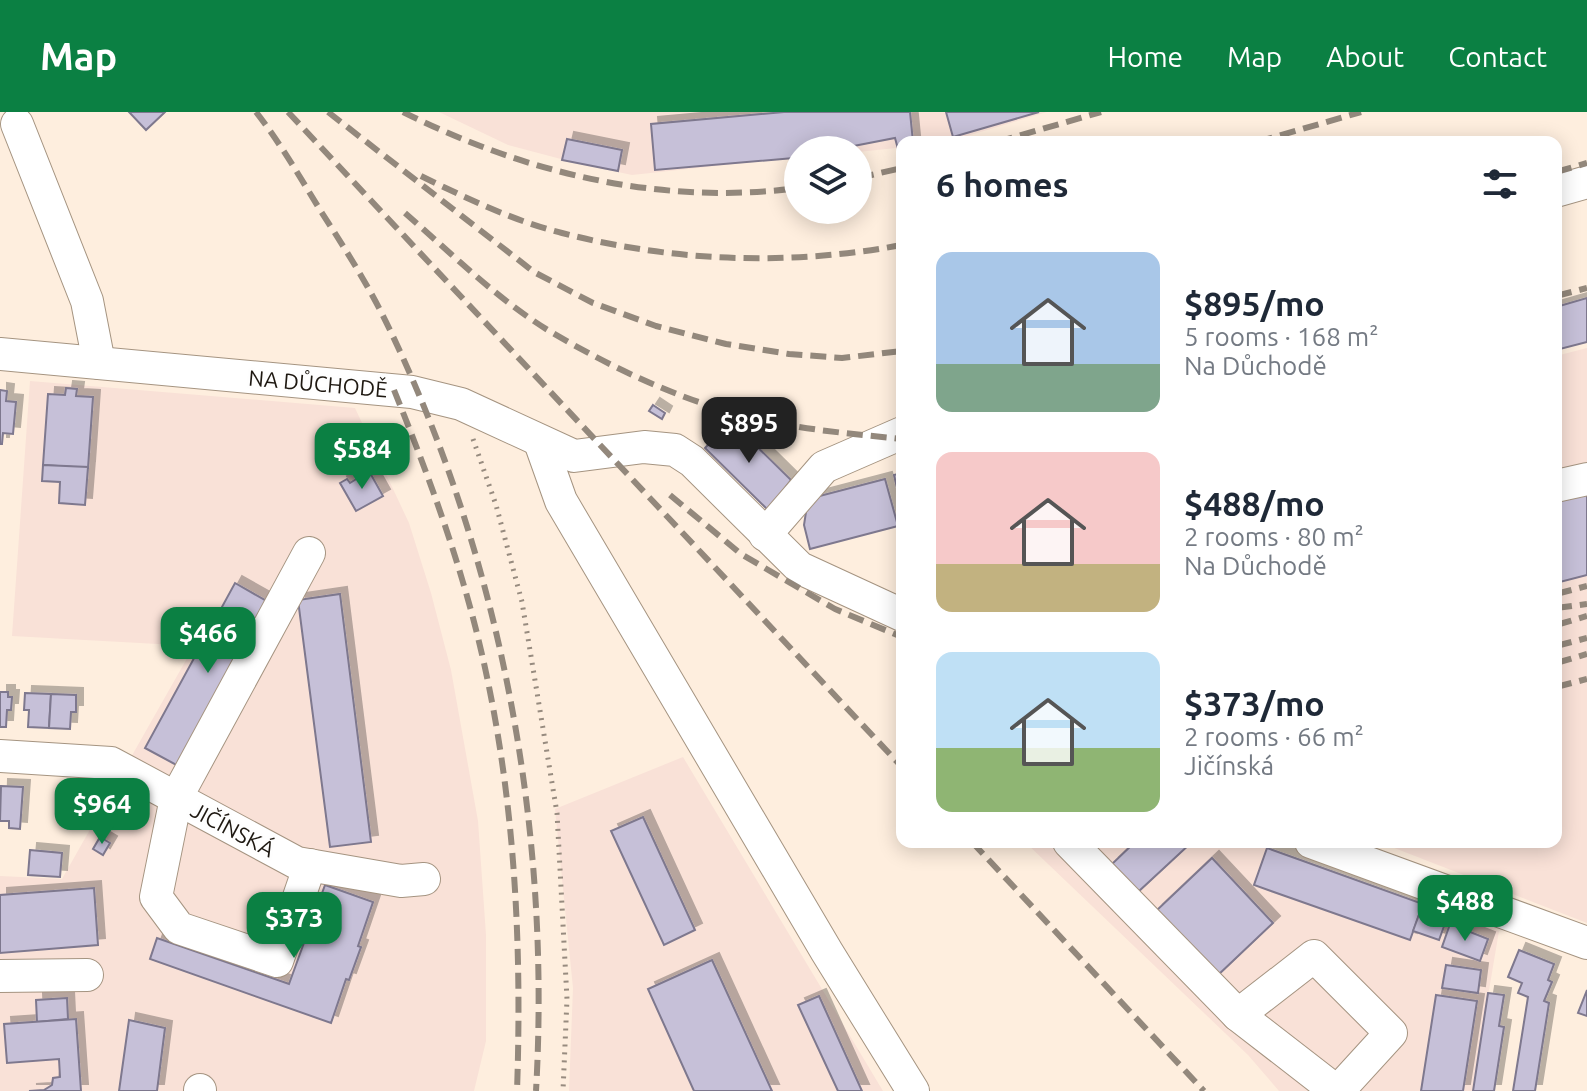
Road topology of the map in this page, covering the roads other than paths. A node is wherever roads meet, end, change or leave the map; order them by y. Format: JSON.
{"nodes":[{"id":1,"x":17,"y":124,"type":"dead end"},
{"id":2,"x":1587,"y":182,"type":"edge"},
{"id":3,"x":1562,"y":189,"type":"edge"},
{"id":4,"x":0,"y":354,"type":"edge"},
{"id":5,"x":99,"y":363,"type":"junction"},
{"id":6,"x":896,"y":436,"type":"edge"},
{"id":7,"x":540,"y":442,"type":"junction"},
{"id":8,"x":1587,"y":479,"type":"edge"},
{"id":9,"x":1562,"y":485,"type":"edge"},
{"id":10,"x":765,"y":535,"type":"junction"},
{"id":11,"x":309,"y":553,"type":"dead end"},
{"id":12,"x":896,"y":612,"type":"edge"},
{"id":13,"x":0,"y":756,"type":"edge"},
{"id":14,"x":176,"y":798,"type":"junction"},
{"id":15,"x":1075,"y":848,"type":"edge"},
{"id":16,"x":1327,"y":848,"type":"edge"},
{"id":17,"x":310,"y":865,"type":"junction"},
{"id":18,"x":424,"y":879,"type":"dead end"},
{"id":19,"x":1587,"y":943,"type":"edge"},
{"id":20,"x":87,"y":975,"type":"dead end"},
{"id":21,"x":0,"y":976,"type":"edge"},
{"id":22,"x":1238,"y":1015,"type":"junction"},
{"id":23,"x":913,"y":1091,"type":"edge"},
{"id":24,"x":1337,"y":1091,"type":"edge"}],
"edges":[{"from":1,"to":5,"type":"street"},
{"from":2,"to":3,"type":"street"},
{"from":4,"to":5,"type":"street","name":"NA DŮCHODĚ"},
{"from":5,"to":7,"type":"street","name":"NA DŮCHODĚ"},
{"from":6,"to":10,"type":"street"},
{"from":7,"to":10,"type":"street","name":"NA DŮCHODĚ"},
{"from":7,"to":23,"type":"street"},
{"from":8,"to":9,"type":"street"},
{"from":10,"to":12,"type":"street","name":"NA DŮCHODĚ"},
{"from":11,"to":14,"type":"street"},
{"from":13,"to":14,"type":"street","name":"JIČÍNSKÁ"},
{"from":14,"to":17,"type":"street","name":"JIČÍNSKÁ"},
{"from":14,"to":17,"type":"street"},
{"from":15,"to":22,"type":"street"},
{"from":16,"to":19,"type":"street"},
{"from":17,"to":18,"type":"street","name":"JIČÍNSKÁ"},
{"from":20,"to":21,"type":"street"},
{"from":22,"to":24,"type":"street"},
{"from":22,"to":24,"type":"street"}]}
